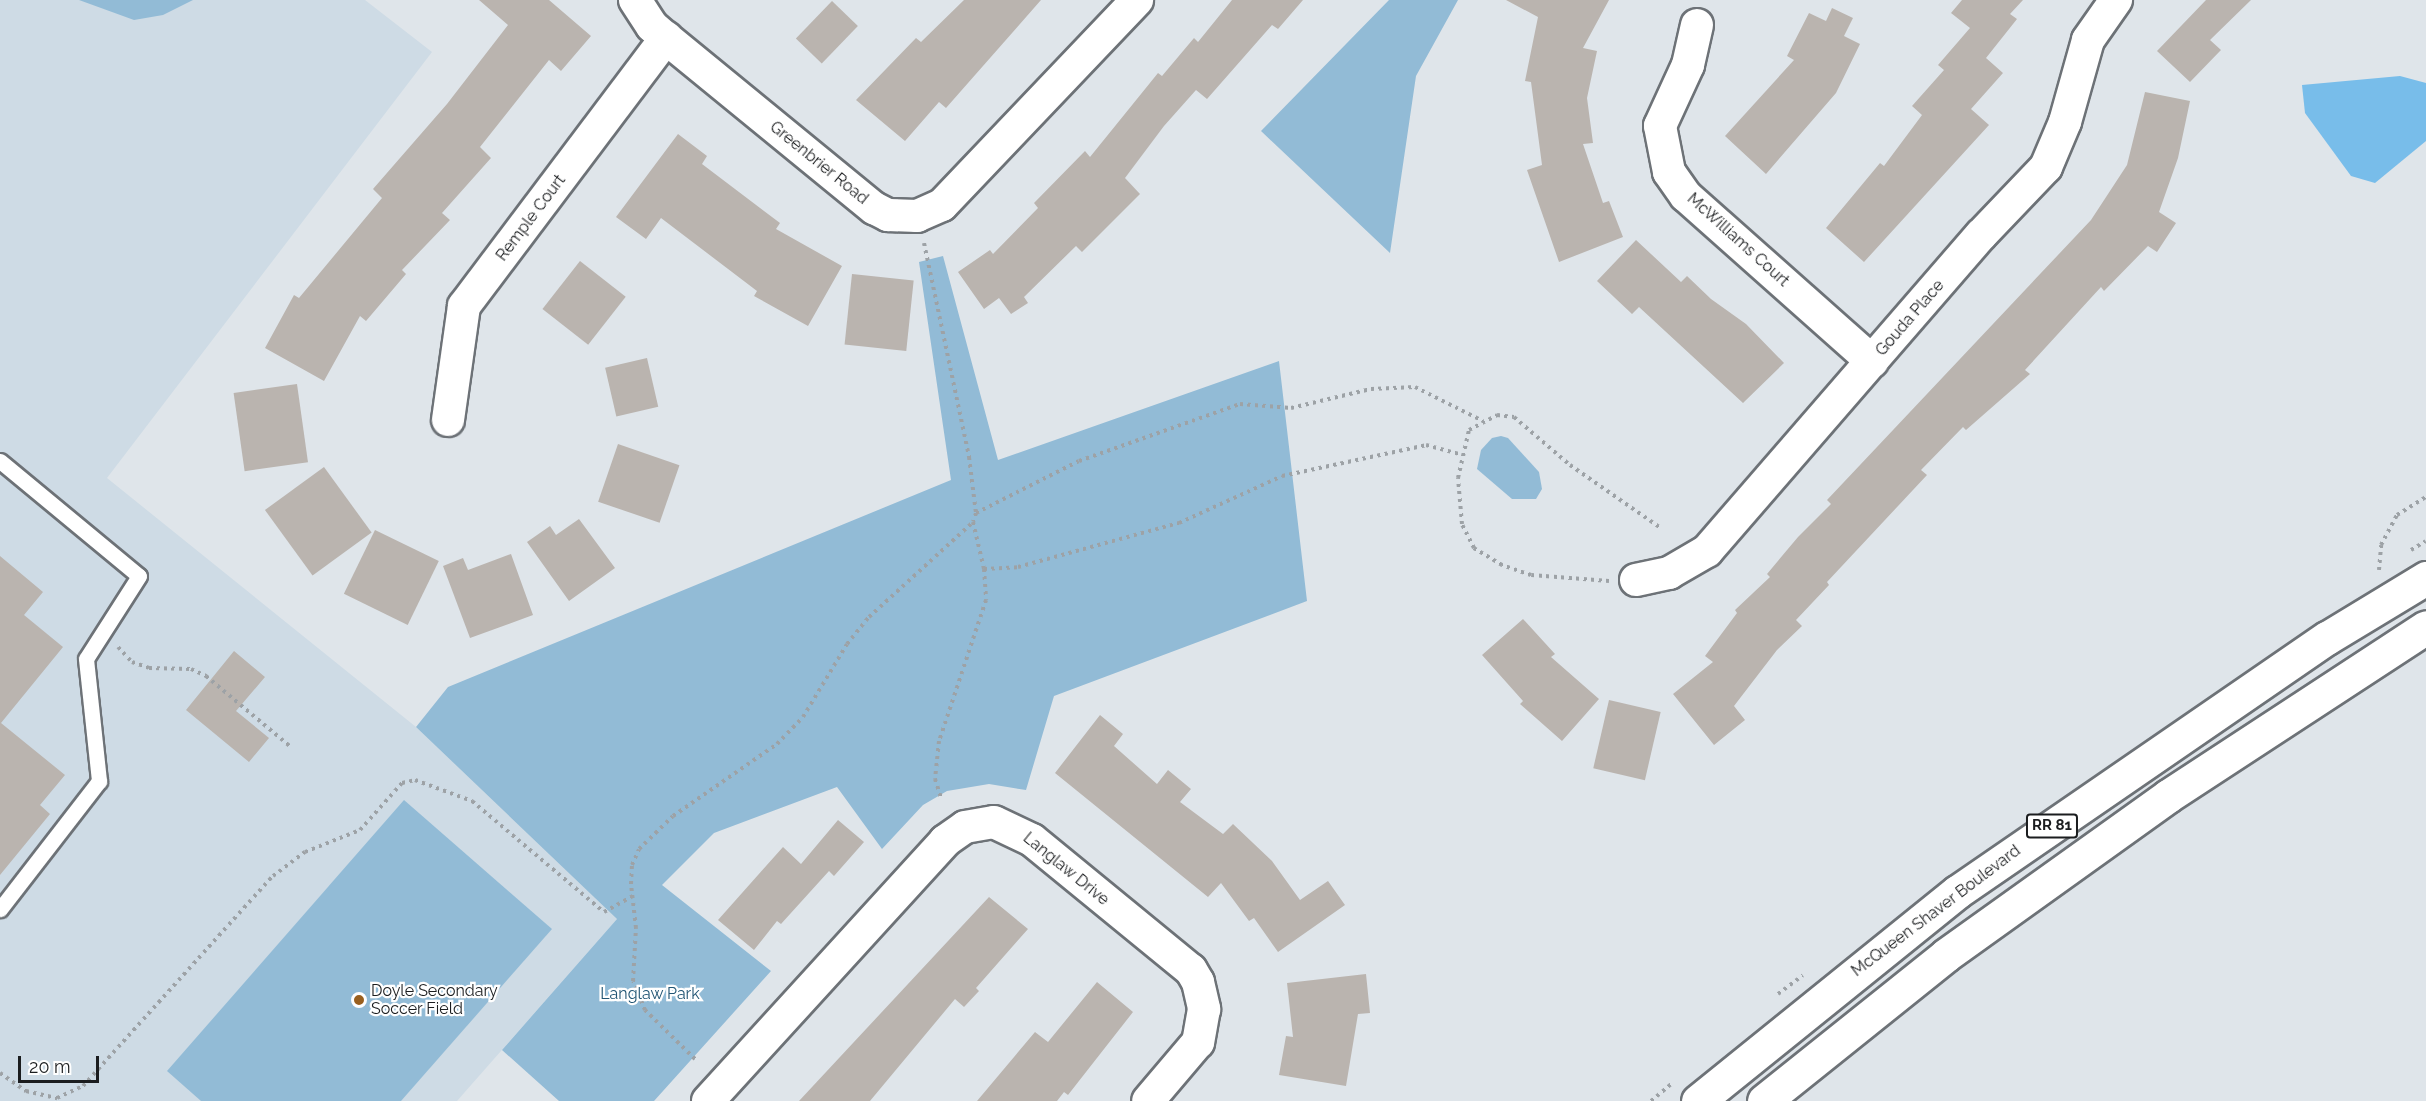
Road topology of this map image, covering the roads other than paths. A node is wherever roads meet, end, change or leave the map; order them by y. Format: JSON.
{"nodes":[{"id":1,"x":635,"y":0,"type":"edge"},
{"id":2,"x":1137,"y":0,"type":"edge"},
{"id":3,"x":2116,"y":0,"type":"edge"},
{"id":4,"x":1697,"y":25,"type":"dead end"},
{"id":5,"x":666,"y":38,"type":"junction"},
{"id":6,"x":1872,"y":361,"type":"junction"},
{"id":7,"x":448,"y":420,"type":"dead end"},
{"id":8,"x":0,"y":461,"type":"edge"},
{"id":9,"x":2426,"y":578,"type":"edge"},
{"id":10,"x":1636,"y":580,"type":"road end"},
{"id":11,"x":2426,"y":627,"type":"edge"},
{"id":12,"x":0,"y":909,"type":"edge"},
{"id":13,"x":708,"y":1101,"type":"edge"},
{"id":14,"x":1148,"y":1101,"type":"edge"},
{"id":15,"x":1698,"y":1101,"type":"edge"},
{"id":16,"x":1764,"y":1101,"type":"edge"}],
"edges":[{"from":1,"to":5,"type":"street","name":"Greenbrier Road"},
{"from":2,"to":5,"type":"street","name":"Greenbrier Road"},
{"from":3,"to":6,"type":"street","name":"Gouda Place"},
{"from":4,"to":6,"type":"street","name":"McWilliams Court"},
{"from":5,"to":7,"type":"street","name":"Remple Court"},
{"from":6,"to":10,"type":"street","name":"Gouda Place"},
{"from":8,"to":12,"type":"lane"},
{"from":9,"to":15,"type":"main road","name":"McQueen Shaver Boulevard","number":"RR 81"},
{"from":11,"to":16,"type":"main road","number":"RR 81"},
{"from":13,"to":14,"type":"street","name":"Langlaw Drive"}]}
